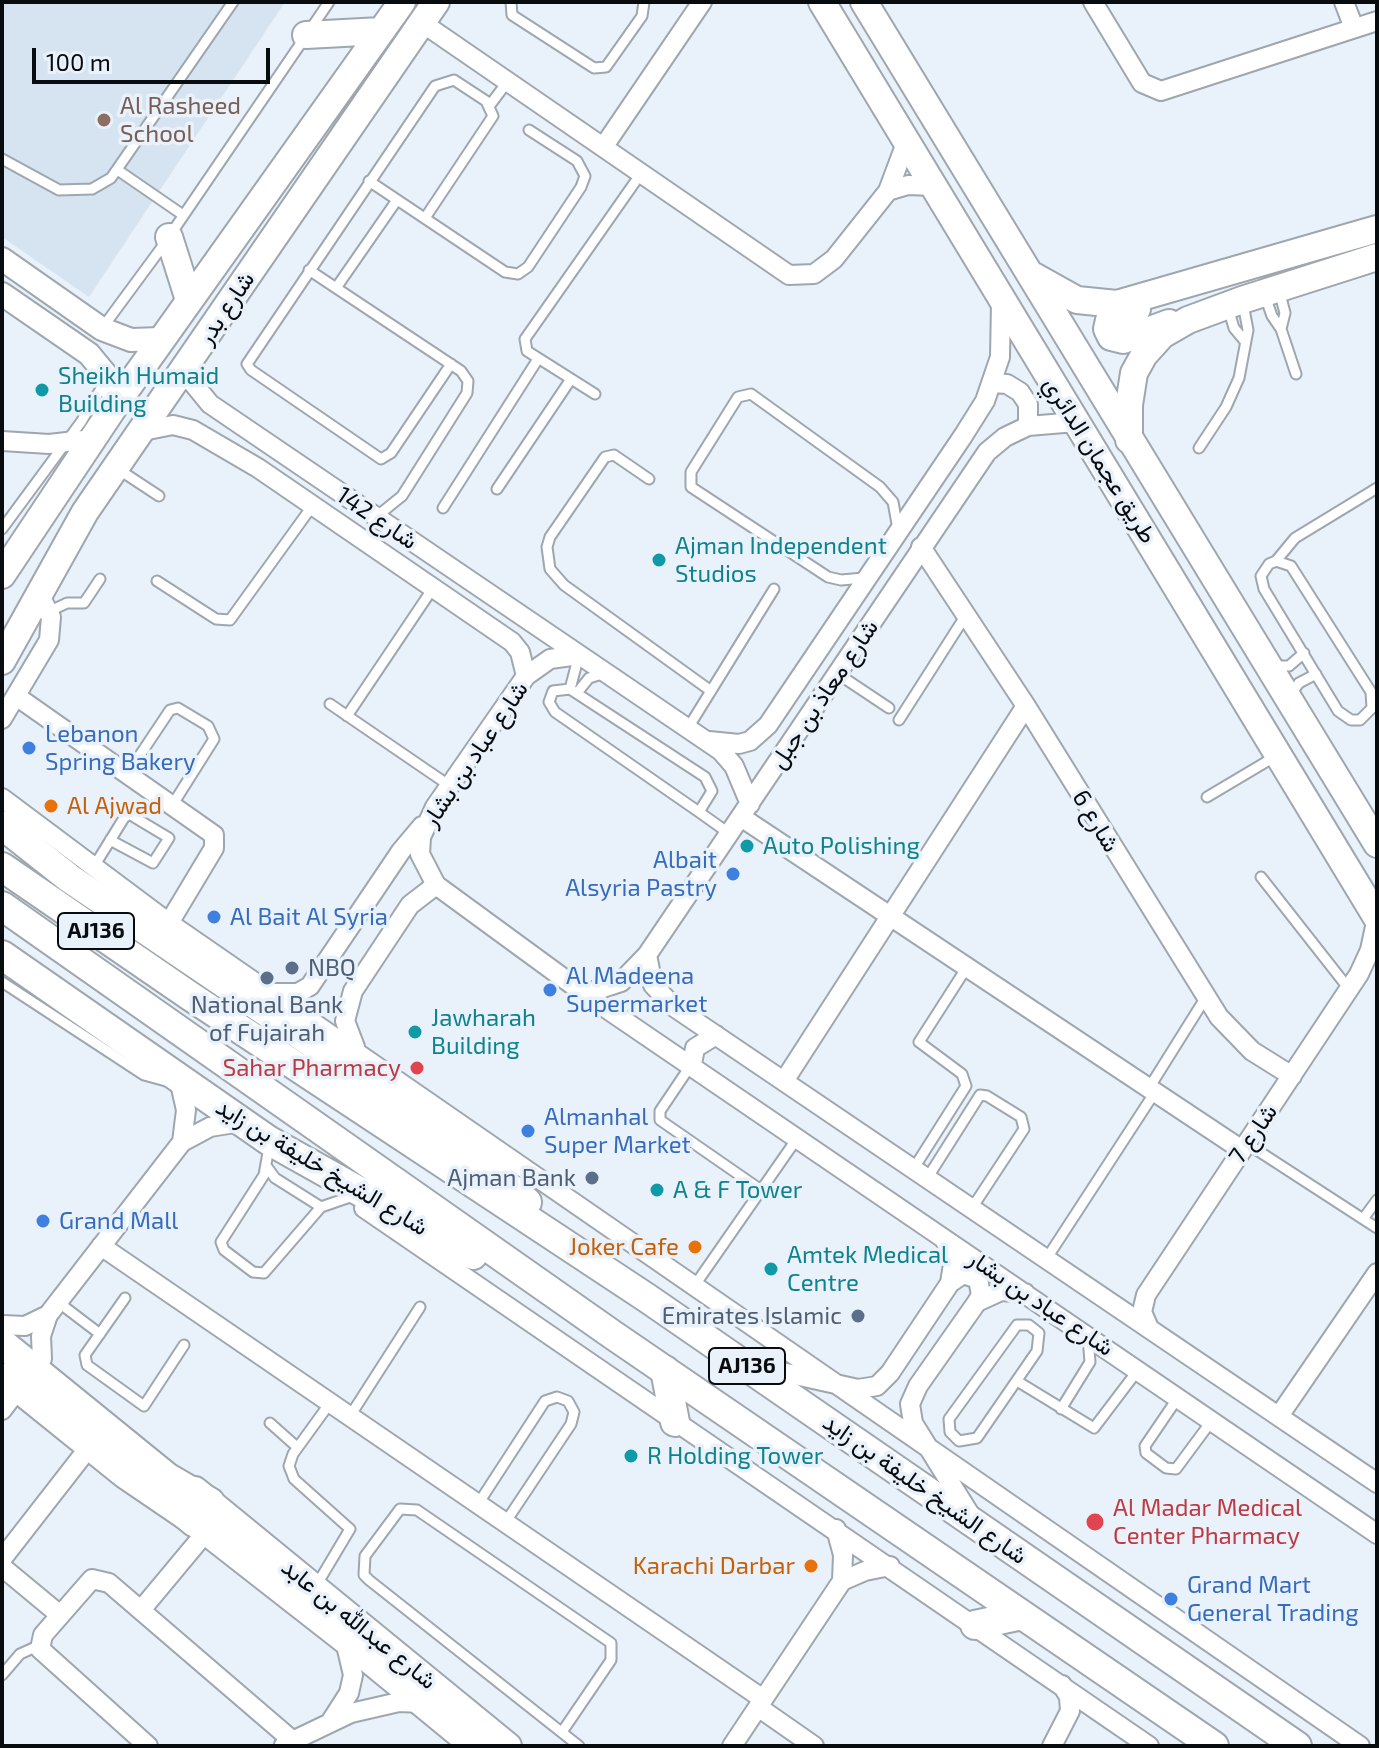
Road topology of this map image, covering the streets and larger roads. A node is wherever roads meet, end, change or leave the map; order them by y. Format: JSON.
{"nodes":[{"id":1,"x":402,"y":2,"type":"edge"},
{"id":2,"x":702,"y":2,"type":"edge"},
{"id":3,"x":822,"y":2,"type":"edge"},
{"id":4,"x":864,"y":2,"type":"edge"},
{"id":5,"x":1093,"y":2,"type":"edge"},
{"id":6,"x":1344,"y":2,"type":"edge"},
{"id":7,"x":428,"y":12,"type":"edge"},
{"id":8,"x":1377,"y":21,"type":"edge"},
{"id":9,"x":1354,"y":28,"type":"junction"},
{"id":10,"x":381,"y":31,"type":"junction"},
{"id":11,"x":306,"y":35,"type":"road end"},
{"id":12,"x":906,"y":143,"type":"junction"},
{"id":13,"x":604,"y":146,"type":"junction"},
{"id":14,"x":933,"y":186,"type":"junction"},
{"id":15,"x":888,"y":191,"type":"junction"},
{"id":16,"x":176,"y":226,"type":"road end"},
{"id":17,"x":1377,"y":229,"type":"edge"},
{"id":18,"x":1377,"y":257,"type":"edge"},
{"id":19,"x":7,"y":262,"type":"edge"},
{"id":20,"x":1023,"y":264,"type":"junction"},
{"id":21,"x":1180,"y":289,"type":"junction"},
{"id":22,"x":2,"y":291,"type":"edge"},
{"id":23,"x":1001,"y":299,"type":"junction"},
{"id":24,"x":189,"y":300,"type":"junction"},
{"id":25,"x":1188,"y":320,"type":"junction"},
{"id":26,"x":161,"y":339,"type":"junction"},
{"id":27,"x":183,"y":371,"type":"junction"},
{"id":28,"x":992,"y":383,"type":"junction"},
{"id":29,"x":116,"y":404,"type":"junction"},
{"id":30,"x":1076,"y":422,"type":"junction"},
{"id":31,"x":1028,"y":426,"type":"junction"},
{"id":32,"x":143,"y":431,"type":"junction"},
{"id":33,"x":93,"y":439,"type":"junction"},
{"id":34,"x":1129,"y":440,"type":"junction"},
{"id":35,"x":2,"y":441,"type":"edge"},
{"id":36,"x":271,"y":446,"type":"junction"},
{"id":37,"x":258,"y":468,"type":"junction"},
{"id":38,"x":921,"y":547,"type":"junction"},
{"id":39,"x":2,"y":575,"type":"edge"},
{"id":40,"x":44,"y":603,"type":"junction"},
{"id":41,"x":504,"y":603,"type":"junction"},
{"id":42,"x":488,"y":624,"type":"junction"},
{"id":43,"x":579,"y":655,"type":"junction"},
{"id":44,"x":2,"y":661,"type":"edge"},
{"id":45,"x":526,"y":676,"type":"junction"},
{"id":46,"x":794,"y":688,"type":"junction"},
{"id":47,"x":16,"y":696,"type":"junction"},
{"id":48,"x":819,"y":704,"type":"junction"},
{"id":49,"x":1026,"y":706,"type":"junction"},
{"id":50,"x":2,"y":719,"type":"edge"},
{"id":51,"x":705,"y":740,"type":"junction"},
{"id":52,"x":2,"y":798,"type":"edge"},
{"id":53,"x":746,"y":810,"type":"junction"},
{"id":54,"x":2,"y":817,"type":"edge"},
{"id":55,"x":427,"y":821,"type":"junction"},
{"id":56,"x":2,"y":825,"type":"edge"},
{"id":57,"x":2,"y":839,"type":"edge"},
{"id":58,"x":1377,"y":844,"type":"edge"},
{"id":59,"x":2,"y":867,"type":"edge"},
{"id":60,"x":70,"y":869,"type":"junction"},
{"id":61,"x":116,"y":885,"type":"joint"},
{"id":62,"x":436,"y":885,"type":"junction"},
{"id":63,"x":2,"y":906,"type":"edge"},
{"id":64,"x":890,"y":916,"type":"junction"},
{"id":65,"x":1377,"y":918,"type":"edge"},
{"id":66,"x":159,"y":927,"type":"junction"},
{"id":67,"x":2,"y":955,"type":"edge"},
{"id":68,"x":647,"y":955,"type":"junction"},
{"id":69,"x":214,"y":976,"type":"junction"},
{"id":70,"x":1362,"y":977,"type":"edge"},
{"id":71,"x":260,"y":984,"type":"junction"},
{"id":72,"x":585,"y":994,"type":"junction"},
{"id":73,"x":716,"y":1035,"type":"junction"},
{"id":74,"x":356,"y":1049,"type":"junction"},
{"id":75,"x":692,"y":1064,"type":"junction"},
{"id":76,"x":1292,"y":1076,"type":"junction"},
{"id":77,"x":179,"y":1079,"type":"junction"},
{"id":78,"x":784,"y":1081,"type":"junction"},
{"id":79,"x":241,"y":1122,"type":"junction"},
{"id":80,"x":182,"y":1142,"type":"junction"},
{"id":81,"x":1244,"y":1147,"type":"junction"},
{"id":82,"x":309,"y":1164,"type":"junction"},
{"id":83,"x":552,"y":1234,"type":"junction"},
{"id":84,"x":943,"y":1236,"type":"junction"},
{"id":85,"x":101,"y":1246,"type":"junction"},
{"id":86,"x":1377,"y":1273,"type":"edge"},
{"id":87,"x":950,"y":1283,"type":"junction"},
{"id":88,"x":1027,"y":1293,"type":"junction"},
{"id":89,"x":1372,"y":1293,"type":"edge"},
{"id":90,"x":1146,"y":1295,"type":"junction"},
{"id":91,"x":977,"y":1302,"type":"junction"},
{"id":92,"x":1114,"y":1304,"type":"junction"},
{"id":93,"x":53,"y":1308,"type":"junction"},
{"id":94,"x":2,"y":1326,"type":"edge"},
{"id":95,"x":1149,"y":1328,"type":"junction"},
{"id":96,"x":613,"y":1335,"type":"junction"},
{"id":97,"x":2,"y":1343,"type":"edge"},
{"id":98,"x":42,"y":1359,"type":"junction"},
{"id":99,"x":2,"y":1360,"type":"edge"},
{"id":100,"x":743,"y":1364,"type":"junction"},
{"id":101,"x":665,"y":1370,"type":"junction"},
{"id":102,"x":10,"y":1383,"type":"edge"},
{"id":103,"x":838,"y":1385,"type":"junction"},
{"id":104,"x":2,"y":1410,"type":"edge"},
{"id":105,"x":1279,"y":1416,"type":"junction"},
{"id":106,"x":675,"y":1422,"type":"junction"},
{"id":107,"x":925,"y":1445,"type":"junction"},
{"id":108,"x":90,"y":1446,"type":"junction"},
{"id":109,"x":1377,"y":1483,"type":"edge"},
{"id":110,"x":203,"y":1519,"type":"junction"},
{"id":111,"x":977,"y":1525,"type":"junction"},
{"id":112,"x":836,"y":1529,"type":"junction"},
{"id":113,"x":1377,"y":1534,"type":"edge"},
{"id":114,"x":2,"y":1559,"type":"edge"},
{"id":115,"x":890,"y":1566,"type":"junction"},
{"id":116,"x":2,"y":1567,"type":"edge"},
{"id":117,"x":842,"y":1581,"type":"junction"},
{"id":118,"x":141,"y":1610,"type":"junction"},
{"id":119,"x":60,"y":1615,"type":"junction"},
{"id":120,"x":1022,"y":1615,"type":"junction"},
{"id":121,"x":975,"y":1625,"type":"junction"},
{"id":122,"x":345,"y":1640,"type":"junction"},
{"id":123,"x":1062,"y":1685,"type":"junction"},
{"id":124,"x":423,"y":1703,"type":"junction"},
{"id":125,"x":761,"y":1703,"type":"junction"},
{"id":126,"x":1107,"y":1717,"type":"junction"},
{"id":127,"x":329,"y":1723,"type":"junction"},
{"id":128,"x":1067,"y":1724,"type":"junction"},
{"id":129,"x":287,"y":1743,"type":"edge"},
{"id":130,"x":148,"y":1746,"type":"edge"},
{"id":131,"x":474,"y":1746,"type":"edge"},
{"id":132,"x":508,"y":1746,"type":"edge"},
{"id":133,"x":732,"y":1746,"type":"edge"},
{"id":134,"x":814,"y":1746,"type":"edge"},
{"id":135,"x":1052,"y":1746,"type":"edge"},
{"id":136,"x":1149,"y":1746,"type":"edge"},
{"id":137,"x":1214,"y":1746,"type":"edge"},
{"id":138,"x":1297,"y":1746,"type":"edge"},
{"id":139,"x":1360,"y":1746,"type":"edge"}],
"edges":[{"from":1,"to":10,"type":"main road","name":"شارع بدر"},
{"from":2,"to":13,"type":"street"},
{"from":3,"to":12,"type":"main road","name":"طريق عجمان الدائري"},
{"from":4,"to":20,"type":"main road","name":"طريق عجمان الدائري"},
{"from":5,"to":9,"type":"street"},
{"from":6,"to":9,"type":"street"},
{"from":7,"to":13,"type":"street"},
{"from":7,"to":27,"type":"main road","name":"شارع بدر"},
{"from":8,"to":9,"type":"street"},
{"from":10,"to":11,"type":"main road"},
{"from":10,"to":24,"type":"main road","name":"شارع بدر"},
{"from":12,"to":14,"type":"main road","name":"طريق عجمان الدائري"},
{"from":12,"to":15,"type":"street"},
{"from":13,"to":15,"type":"street"},
{"from":14,"to":15,"type":"street"},
{"from":14,"to":23,"type":"main road","name":"طريق عجمان الدائري"},
{"from":16,"to":24,"type":"main road"},
{"from":17,"to":21,"type":"main road"},
{"from":18,"to":25,"type":"main road"},
{"from":19,"to":22,"type":"street"},
{"from":19,"to":26,"type":"street"},
{"from":20,"to":21,"type":"main road"},
{"from":20,"to":34,"type":"main road","name":"طريق عجمان الدائري"},
{"from":21,"to":25,"type":"main road"},
{"from":22,"to":29,"type":"street"},
{"from":23,"to":28,"type":"street","name":"شارع معاذ بن جبل"},
{"from":23,"to":30,"type":"main road","name":"طريق عجمان الدائري"},
{"from":24,"to":26,"type":"main road","name":"شارع بدر"},
{"from":25,"to":34,"type":"main road"},
{"from":26,"to":29,"type":"main road","name":"شارع بدر"},
{"from":27,"to":32,"type":"main road","name":"شارع بدر"},
{"from":27,"to":36,"type":"street","name":"شارع 142"},
{"from":28,"to":31,"type":"street"},
{"from":28,"to":46,"type":"street","name":"شارع معاذ بن جبل"},
{"from":29,"to":33,"type":"main road","name":"شارع بدر"},
{"from":30,"to":31,"type":"street","name":"شارع معاذ بن جبل"},
{"from":30,"to":65,"type":"main road","name":"طريق عجمان الدائري"},
{"from":31,"to":38,"type":"street","name":"شارع معاذ بن جبل"},
{"from":32,"to":37,"type":"street","name":"شارع 142"},
{"from":32,"to":40,"type":"main road","name":"شارع بدر"},
{"from":33,"to":35,"type":"street"},
{"from":33,"to":39,"type":"main road","name":"شارع بدر"},
{"from":34,"to":58,"type":"main road","name":"طريق عجمان الدائري"},
{"from":36,"to":37,"type":"street"},
{"from":36,"to":41,"type":"street","name":"شارع 142"},
{"from":37,"to":42,"type":"street","name":"شارع 142"},
{"from":38,"to":48,"type":"street","name":"شارع معاذ بن جبل"},
{"from":38,"to":49,"type":"street","name":"شارع 6"},
{"from":40,"to":44,"type":"main road","name":"شارع بدر"},
{"from":40,"to":47,"type":"street"},
{"from":41,"to":42,"type":"street"},
{"from":41,"to":43,"type":"street","name":"شارع 142"},
{"from":42,"to":45,"type":"street","name":"شارع 142"},
{"from":43,"to":45,"type":"street","name":"شارع عباد بن بشار"},
{"from":43,"to":51,"type":"street"},
{"from":45,"to":55,"type":"street","name":"شارع عباد بن بشار"},
{"from":46,"to":48,"type":"street"},
{"from":46,"to":51,"type":"street","name":"شارع معاذ بن جبل"},
{"from":47,"to":50,"type":"street"},
{"from":47,"to":66,"type":"street"},
{"from":48,"to":53,"type":"street","name":"شارع معاذ بن جبل"},
{"from":49,"to":64,"type":"street"},
{"from":49,"to":76,"type":"street","name":"شارع 6"},
{"from":51,"to":53,"type":"street"},
{"from":52,"to":60,"type":"street"},
{"from":53,"to":64,"type":"street"},
{"from":53,"to":68,"type":"street"},
{"from":54,"to":60,"type":"main road"},
{"from":55,"to":62,"type":"street","name":"شارع عباد بن بشار"},
{"from":55,"to":71,"type":"street"},
{"from":56,"to":60,"type":"main road","name":"شارع الشيخ خليفة بن زايد"},
{"from":57,"to":60,"type":"main road"},
{"from":59,"to":83,"type":"main road","name":"شارع الشيخ خليفة بن زايد","number":"AJ136"},
{"from":60,"to":61,"type":"street"},
{"from":60,"to":66,"type":"main road","name":"شارع الشيخ خليفة بن زايد"},
{"from":61,"to":66,"type":"main road"},
{"from":62,"to":72,"type":"street","name":"شارع عباد بن بشار"},
{"from":62,"to":74,"type":"street"},
{"from":63,"to":96,"type":"main road","name":"شارع الشيخ خليفة بن زايد","number":"AJ136"},
{"from":64,"to":78,"type":"street"},
{"from":64,"to":81,"type":"street"},
{"from":65,"to":70,"type":"street","name":"شارع 7"},
{"from":66,"to":69,"type":"main road","name":"شارع الشيخ خليفة بن زايد"},
{"from":66,"to":71,"type":"street"},
{"from":67,"to":77,"type":"main road","name":"شارع الشيخ خليفة بن زايد"},
{"from":68,"to":72,"type":"street"},
{"from":68,"to":73,"type":"street","name":"شارع عباد بن بشار"},
{"from":69,"to":71,"type":"main road"},
{"from":69,"to":83,"type":"main road","name":"شارع الشيخ خليفة بن زايد"},
{"from":70,"to":76,"type":"street","name":"شارع 7"},
{"from":71,"to":74,"type":"street"},
{"from":72,"to":75,"type":"street","name":"شارع عباد بن بشار"},
{"from":73,"to":75,"type":"street"},
{"from":73,"to":78,"type":"street","name":"شارع عباد بن بشار"},
{"from":74,"to":103,"type":"street"},
{"from":75,"to":84,"type":"street","name":"شارع عباد بن بشار"},
{"from":76,"to":81,"type":"street","name":"شارع 7"},
{"from":77,"to":79,"type":"main road","name":"شارع الشيخ خليفة بن زايد"},
{"from":77,"to":80,"type":"street"},
{"from":78,"to":92,"type":"street","name":"شارع عباد بن بشار"},
{"from":79,"to":80,"type":"street"},
{"from":79,"to":82,"type":"main road","name":"شارع الشيخ خليفة بن زايد"},
{"from":80,"to":85,"type":"street"},
{"from":81,"to":90,"type":"street","name":"شارع 7"},
{"from":82,"to":96,"type":"main road","name":"شارع الشيخ خليفة بن زايد"},
{"from":82,"to":106,"type":"street"},
{"from":83,"to":100,"type":"main road","name":"شارع الشيخ خليفة بن زايد","number":"AJ136"},
{"from":84,"to":87,"type":"street"},
{"from":84,"to":88,"type":"street","name":"شارع عباد بن بشار"},
{"from":85,"to":93,"type":"street"},
{"from":85,"to":125,"type":"street"},
{"from":86,"to":89,"type":"street"},
{"from":87,"to":91,"type":"street"},
{"from":87,"to":103,"type":"street"},
{"from":88,"to":91,"type":"street"},
{"from":88,"to":113,"type":"street","name":"شارع عباد بن بشار"},
{"from":89,"to":105,"type":"street"},
{"from":90,"to":92,"type":"street"},
{"from":90,"to":95,"type":"street"},
{"from":91,"to":107,"type":"street"},
{"from":92,"to":95,"type":"street","name":"شارع عباد بن بشار"},
{"from":93,"to":94,"type":"street"},
{"from":93,"to":98,"type":"street"},
{"from":94,"to":98,"type":"main road","name":"شارع عبدالله بن عابد"},
{"from":95,"to":105,"type":"street","name":"شارع عباد بن بشار"},
{"from":96,"to":101,"type":"main road","name":"شارع الشيخ خليفة بن زايد","number":"AJ136"},
{"from":97,"to":110,"type":"main road","name":"شارع عبدالله بن عابد"},
{"from":98,"to":110,"type":"main road","name":"شارع عبدالله بن عابد"},
{"from":99,"to":110,"type":"main road","name":"شارع عبدالله بن عابد"},
{"from":100,"to":103,"type":"street"},
{"from":100,"to":111,"type":"main road","name":"شارع الشيخ خليفة بن زايد","number":"AJ136"},
{"from":101,"to":106,"type":"main road"},
{"from":101,"to":120,"type":"main road","name":"شارع الشيخ خليفة بن زايد","number":"AJ136"},
{"from":102,"to":104,"type":"street"},
{"from":102,"to":108,"type":"main road","name":"شارع عبدالله بن عابد"},
{"from":103,"to":107,"type":"street"},
{"from":105,"to":109,"type":"street","name":"شارع عباد بن بشار"},
{"from":106,"to":112,"type":"street"},
{"from":107,"to":111,"type":"street"},
{"from":107,"to":139,"type":"street"},
{"from":108,"to":110,"type":"main road","name":"شارع عبدالله بن عابد"},
{"from":108,"to":114,"type":"street"},
{"from":110,"to":118,"type":"street"},
{"from":110,"to":122,"type":"main road","name":"شارع عبدالله بن عابد"},
{"from":110,"to":132,"type":"main road","name":"شارع عبدالله بن عابد"},
{"from":111,"to":138,"type":"main road","name":"شارع الشيخ خليفة بن زايد","number":"AJ136"},
{"from":112,"to":115,"type":"street"},
{"from":112,"to":117,"type":"street"},
{"from":115,"to":117,"type":"street"},
{"from":115,"to":121,"type":"street"},
{"from":116,"to":119,"type":"street"},
{"from":117,"to":125,"type":"street"},
{"from":118,"to":119,"type":"street"},
{"from":118,"to":129,"type":"street"},
{"from":119,"to":130,"type":"street"},
{"from":120,"to":121,"type":"main road"},
{"from":120,"to":137,"type":"main road","name":"شارع الشيخ خليفة بن زايد","number":"AJ136"},
{"from":121,"to":123,"type":"street"},
{"from":122,"to":124,"type":"main road","name":"شارع عبدالله بن عابد"},
{"from":122,"to":127,"type":"street"},
{"from":123,"to":126,"type":"street"},
{"from":123,"to":128,"type":"street"},
{"from":124,"to":127,"type":"street"},
{"from":124,"to":131,"type":"main road","name":"شارع عبدالله بن عابد"},
{"from":125,"to":133,"type":"street"},
{"from":125,"to":134,"type":"street"},
{"from":126,"to":128,"type":"street"},
{"from":126,"to":136,"type":"street"},
{"from":127,"to":129,"type":"street"},
{"from":128,"to":135,"type":"street"}]}
